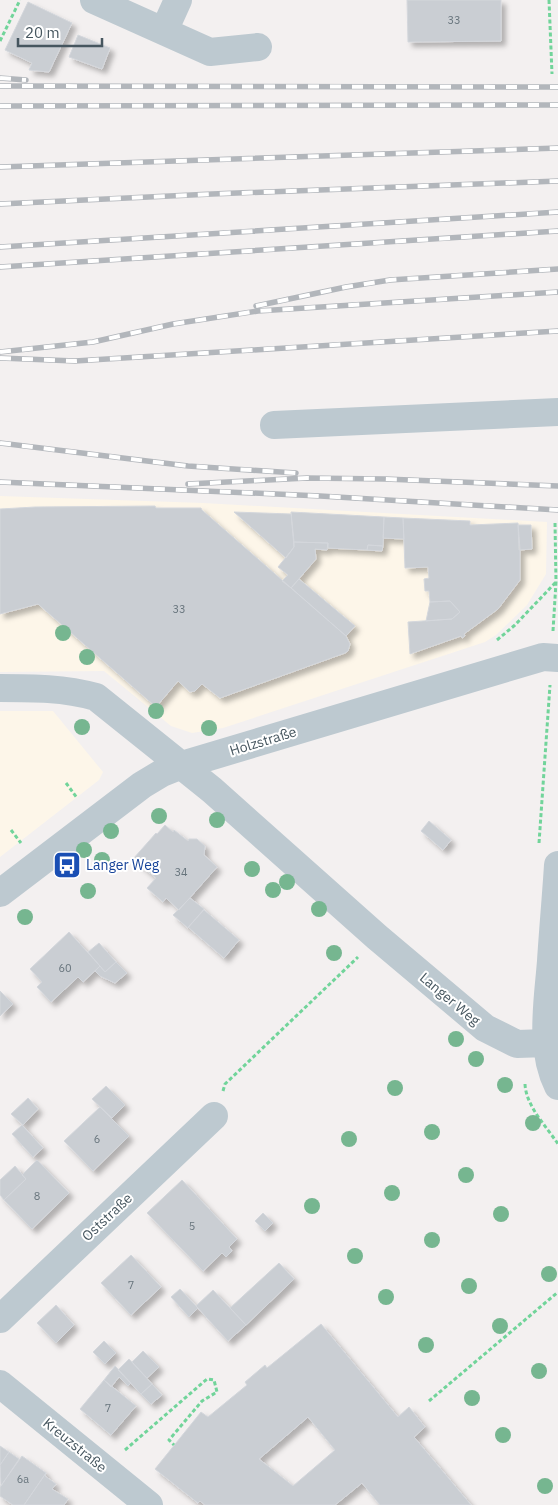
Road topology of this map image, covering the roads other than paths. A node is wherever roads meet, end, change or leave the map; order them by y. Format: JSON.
{"nodes":[{"id":1,"x":94,"y":0,"type":"edge"},
{"id":2,"x":178,"y":0,"type":"edge"},
{"id":3,"x":164,"y":31,"type":"junction"},
{"id":4,"x":258,"y":47,"type":"dead end"},
{"id":5,"x":558,"y":412,"type":"edge"},
{"id":6,"x":274,"y":425,"type":"dead end"},
{"id":7,"x":558,"y":658,"type":"edge"},
{"id":8,"x":0,"y":688,"type":"edge"},
{"id":9,"x":182,"y":766,"type":"junction"},
{"id":10,"x":548,"y":859,"type":"edge"},
{"id":11,"x":0,"y":893,"type":"edge"},
{"id":12,"x":547,"y":1043,"type":"junction"},
{"id":13,"x":558,"y":1086,"type":"edge"},
{"id":14,"x":214,"y":1116,"type":"road end"},
{"id":15,"x":0,"y":1319,"type":"edge"},
{"id":16,"x":0,"y":1384,"type":"edge"},
{"id":17,"x":149,"y":1505,"type":"edge"}],
"edges":[{"from":1,"to":3,"type":"street"},
{"from":2,"to":3,"type":"street"},
{"from":3,"to":4,"type":"street"},
{"from":5,"to":6,"type":"street"},
{"from":7,"to":9,"type":"street","name":"Holzstraße"},
{"from":8,"to":9,"type":"street","name":"Langer Weg"},
{"from":9,"to":11,"type":"street","name":"Holzstraße"},
{"from":9,"to":12,"type":"street","name":"Langer Weg"},
{"from":10,"to":12,"type":"street"},
{"from":12,"to":13,"type":"street"},
{"from":14,"to":15,"type":"street","name":"Oststraße"},
{"from":16,"to":17,"type":"street","name":"Kreuzstraße"}]}
